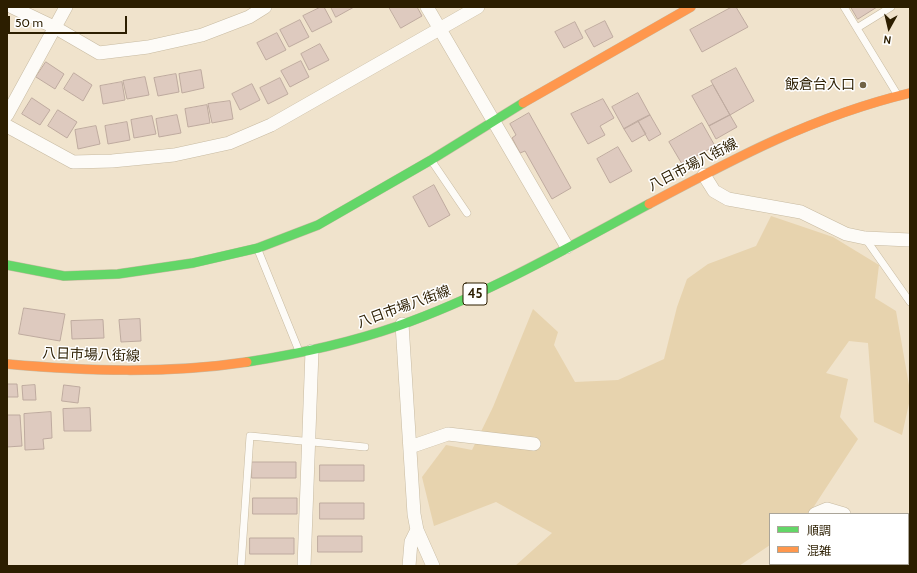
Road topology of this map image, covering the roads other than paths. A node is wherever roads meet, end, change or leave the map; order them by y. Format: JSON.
{"nodes":[{"id":1,"x":12,"y":7,"type":"edge"},
{"id":2,"x":66,"y":7,"type":"edge"},
{"id":3,"x":266,"y":7,"type":"edge"},
{"id":4,"x":426,"y":7,"type":"edge"},
{"id":5,"x":478,"y":7,"type":"edge"},
{"id":6,"x":691,"y":7,"type":"edge"},
{"id":7,"x":844,"y":7,"type":"edge"},
{"id":8,"x":891,"y":7,"type":"edge"},
{"id":9,"x":56,"y":28,"type":"junction"},
{"id":10,"x":857,"y":28,"type":"junction"},
{"id":11,"x":439,"y":30,"type":"junction"},
{"id":12,"x":910,"y":93,"type":"edge"},
{"id":13,"x":898,"y":95,"type":"junction"},
{"id":14,"x":7,"y":115,"type":"edge"},
{"id":15,"x":492,"y":121,"type":"junction"},
{"id":16,"x":7,"y":126,"type":"edge"},
{"id":17,"x":431,"y":160,"type":"junction"},
{"id":18,"x":704,"y":175,"type":"junction"},
{"id":19,"x":467,"y":213,"type":"dead end"},
{"id":20,"x":865,"y":238,"type":"junction"},
{"id":21,"x":910,"y":240,"type":"edge"},
{"id":22,"x":567,"y":247,"type":"junction"},
{"id":23,"x":258,"y":248,"type":"junction"},
{"id":24,"x":7,"y":265,"type":"edge"},
{"id":25,"x":910,"y":302,"type":"edge"},
{"id":26,"x":402,"y":324,"type":"junction"},
{"id":27,"x":306,"y":352,"type":"junction"},
{"id":28,"x":7,"y":364,"type":"edge"},
{"id":29,"x":307,"y":442,"type":"junction"},
{"id":30,"x":534,"y":444,"type":"dead end"},
{"id":31,"x":365,"y":447,"type":"dead end"},
{"id":32,"x":410,"y":447,"type":"junction"},
{"id":33,"x":817,"y":513,"type":"edge"},
{"id":34,"x":841,"y":513,"type":"edge"},
{"id":35,"x":417,"y":530,"type":"junction"},
{"id":36,"x":241,"y":566,"type":"edge"},
{"id":37,"x":304,"y":566,"type":"edge"},
{"id":38,"x":409,"y":566,"type":"edge"},
{"id":39,"x":433,"y":566,"type":"edge"}],
"edges":[{"from":1,"to":9,"type":"street"},
{"from":2,"to":9,"type":"street"},
{"from":3,"to":9,"type":"street"},
{"from":4,"to":11,"type":"street"},
{"from":5,"to":11,"type":"street"},
{"from":6,"to":15,"type":"main road"},
{"from":7,"to":10,"type":"lane"},
{"from":8,"to":10,"type":"lane"},
{"from":9,"to":14,"type":"street"},
{"from":10,"to":13,"type":"lane"},
{"from":11,"to":15,"type":"street"},
{"from":11,"to":16,"type":"street"},
{"from":12,"to":13,"type":"main road","name":"八日市場八街線","number":"45"},
{"from":13,"to":18,"type":"main road","name":"八日市場八街線","number":"45"},
{"from":15,"to":17,"type":"main road"},
{"from":15,"to":22,"type":"street"},
{"from":17,"to":19,"type":"lane"},
{"from":17,"to":23,"type":"main road"},
{"from":18,"to":20,"type":"street"},
{"from":18,"to":22,"type":"main road","name":"八日市場八街線","number":"45"},
{"from":20,"to":21,"type":"street"},
{"from":20,"to":25,"type":"lane"},
{"from":22,"to":26,"type":"main road","name":"八日市場八街線","number":"45"},
{"from":23,"to":24,"type":"main road"},
{"from":23,"to":27,"type":"lane"},
{"from":26,"to":27,"type":"main road","name":"八日市場八街線","number":"45"},
{"from":26,"to":32,"type":"street"},
{"from":27,"to":28,"type":"main road","name":"八日市場八街線","number":"45"},
{"from":27,"to":29,"type":"street"},
{"from":29,"to":31,"type":"lane"},
{"from":29,"to":36,"type":"lane"},
{"from":29,"to":37,"type":"street"},
{"from":30,"to":32,"type":"street"},
{"from":32,"to":35,"type":"street"},
{"from":33,"to":34,"type":"street"},
{"from":35,"to":38,"type":"street"},
{"from":35,"to":39,"type":"street"}]}
